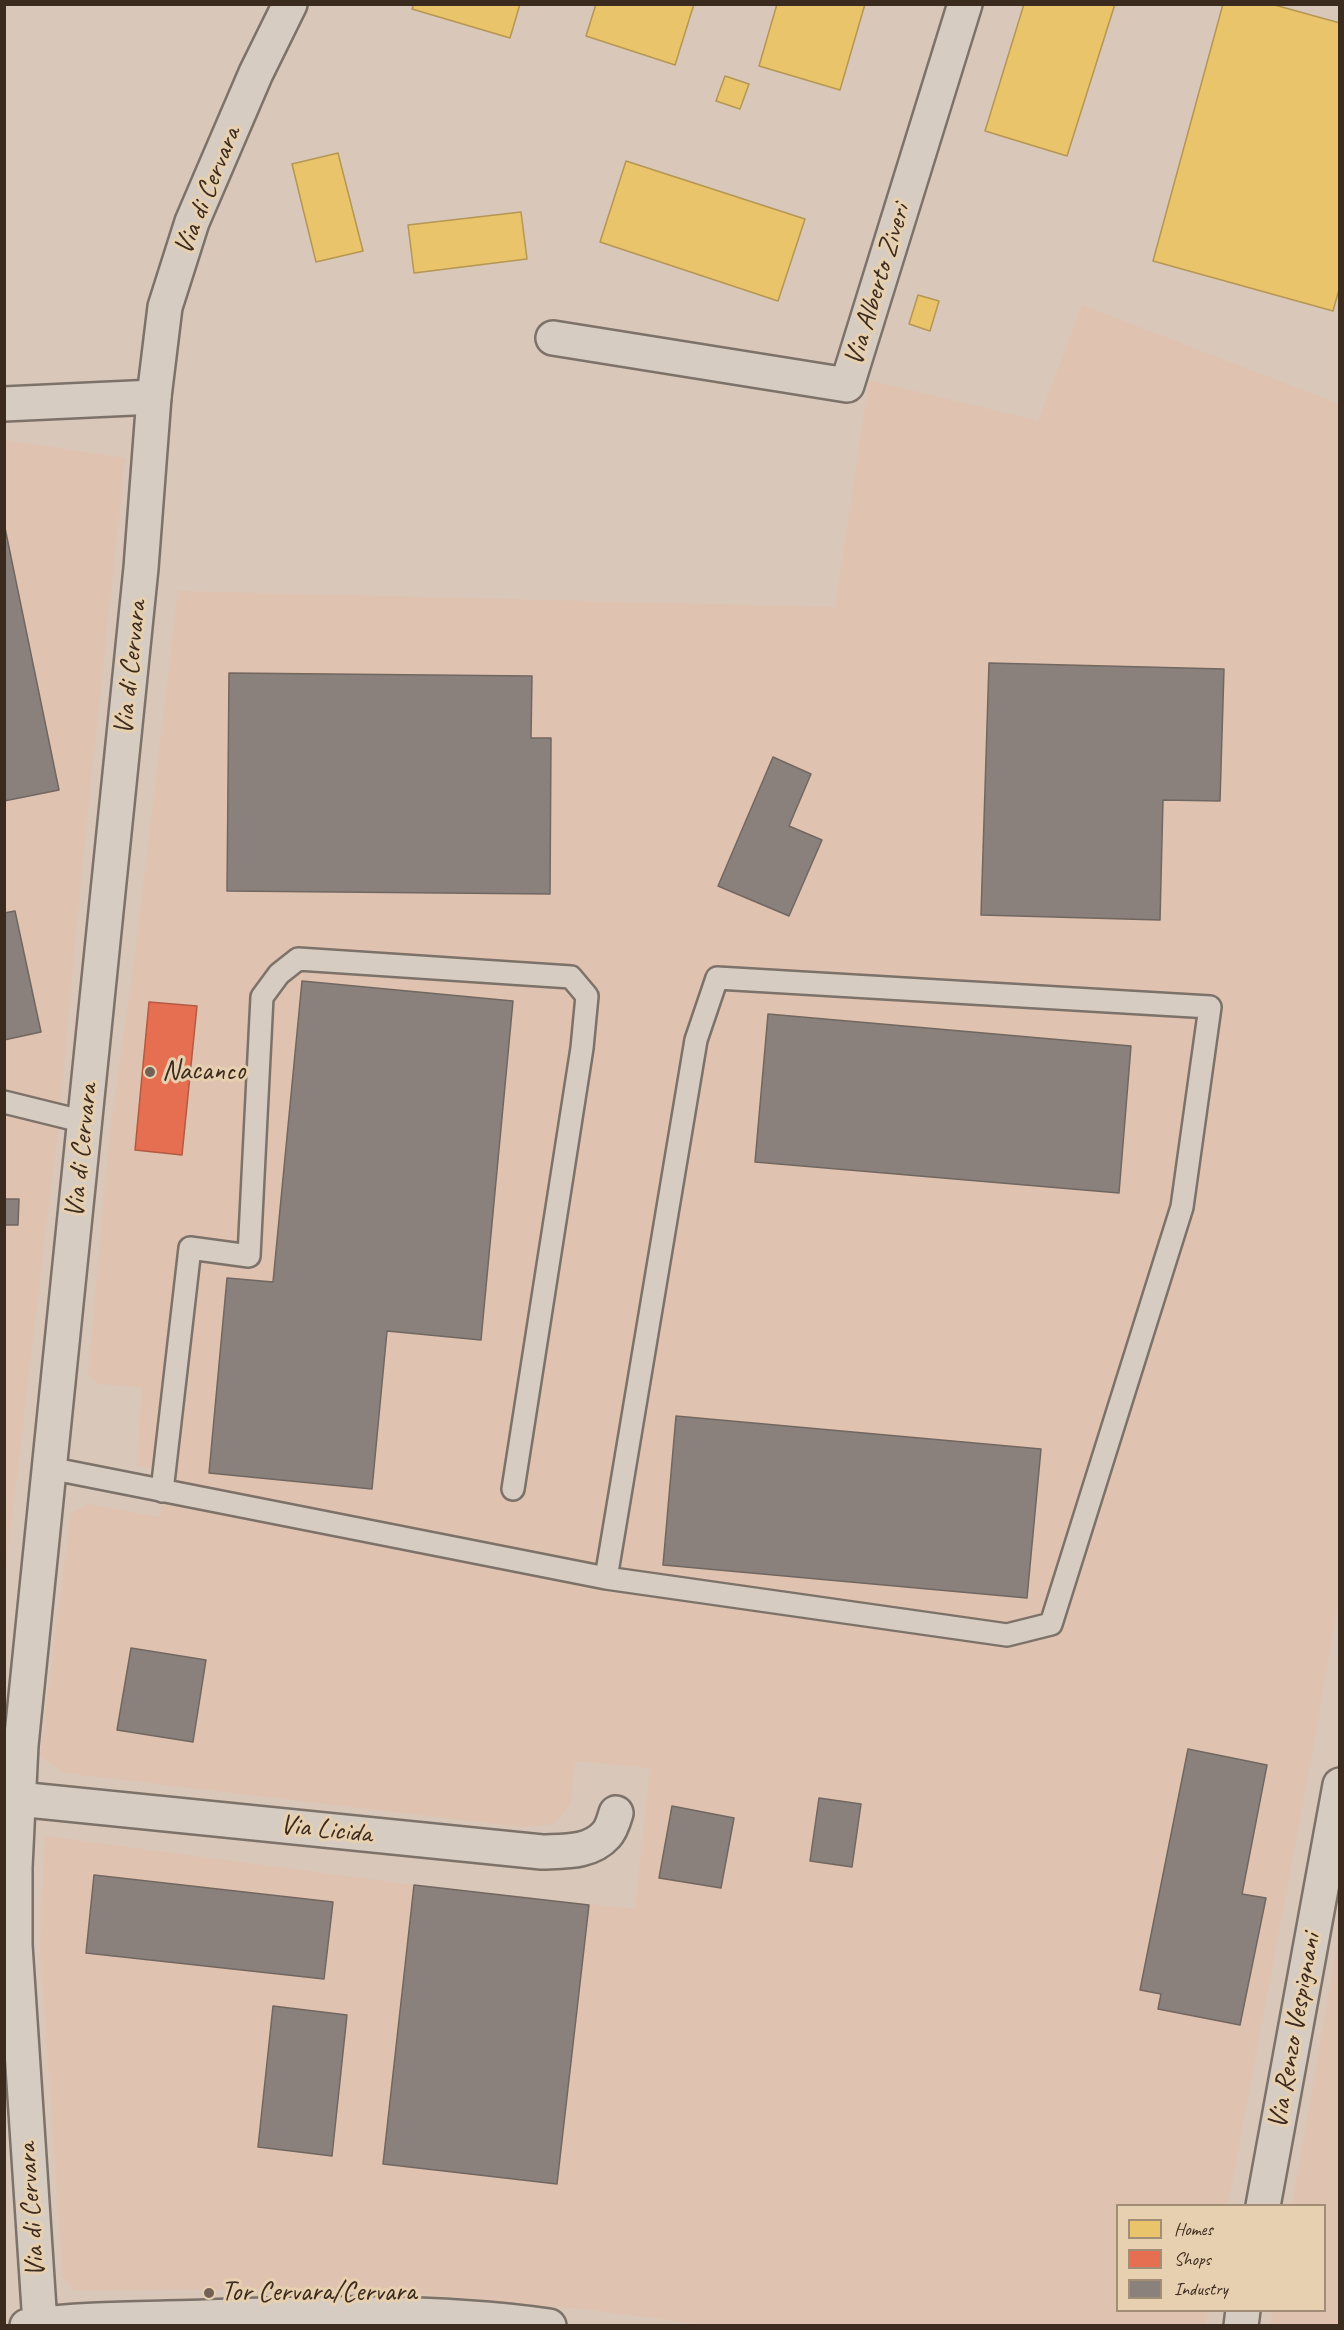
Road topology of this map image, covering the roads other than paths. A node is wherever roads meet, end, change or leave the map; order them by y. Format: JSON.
{"nodes":[{"id":1,"x":290,"y":4,"type":"edge"},
{"id":2,"x":965,"y":4,"type":"edge"},
{"id":3,"x":553,"y":338,"type":"dead end"},
{"id":4,"x":154,"y":397,"type":"junction"},
{"id":5,"x":4,"y":404,"type":"edge"},
{"id":6,"x":4,"y":1102,"type":"edge"},
{"id":7,"x":86,"y":1122,"type":"junction"},
{"id":8,"x":49,"y":1467,"type":"junction"},
{"id":9,"x":513,"y":1489,"type":"dead end"},
{"id":10,"x":162,"y":1491,"type":"junction"},
{"id":11,"x":606,"y":1578,"type":"junction"},
{"id":12,"x":1340,"y":1785,"type":"edge"},
{"id":13,"x":18,"y":1799,"type":"junction"},
{"id":14,"x":616,"y":1813,"type":"dead end"},
{"id":15,"x":1263,"y":2204,"type":"edge"},
{"id":16,"x":33,"y":2325,"type":"edge"},
{"id":17,"x":549,"y":2325,"type":"edge"}],
"edges":[{"from":1,"to":4,"type":"street","name":"Via di Cervara"},
{"from":2,"to":3,"type":"street","name":"Via Alberto Ziveri"},
{"from":4,"to":5,"type":"street"},
{"from":4,"to":7,"type":"street","name":"Via di Cervara"},
{"from":6,"to":7,"type":"lane"},
{"from":7,"to":8,"type":"street","name":"Via di Cervara"},
{"from":8,"to":10,"type":"lane"},
{"from":8,"to":13,"type":"street","name":"Via di Cervara"},
{"from":9,"to":10,"type":"lane"},
{"from":10,"to":11,"type":"lane"},
{"from":11,"to":11,"type":"lane"},
{"from":12,"to":15,"type":"street","name":"Via Renzo Vespignani"},
{"from":13,"to":14,"type":"street","name":"Via Licida"},
{"from":13,"to":16,"type":"street","name":"Via di Cervara"},
{"from":16,"to":17,"type":"street"}]}
